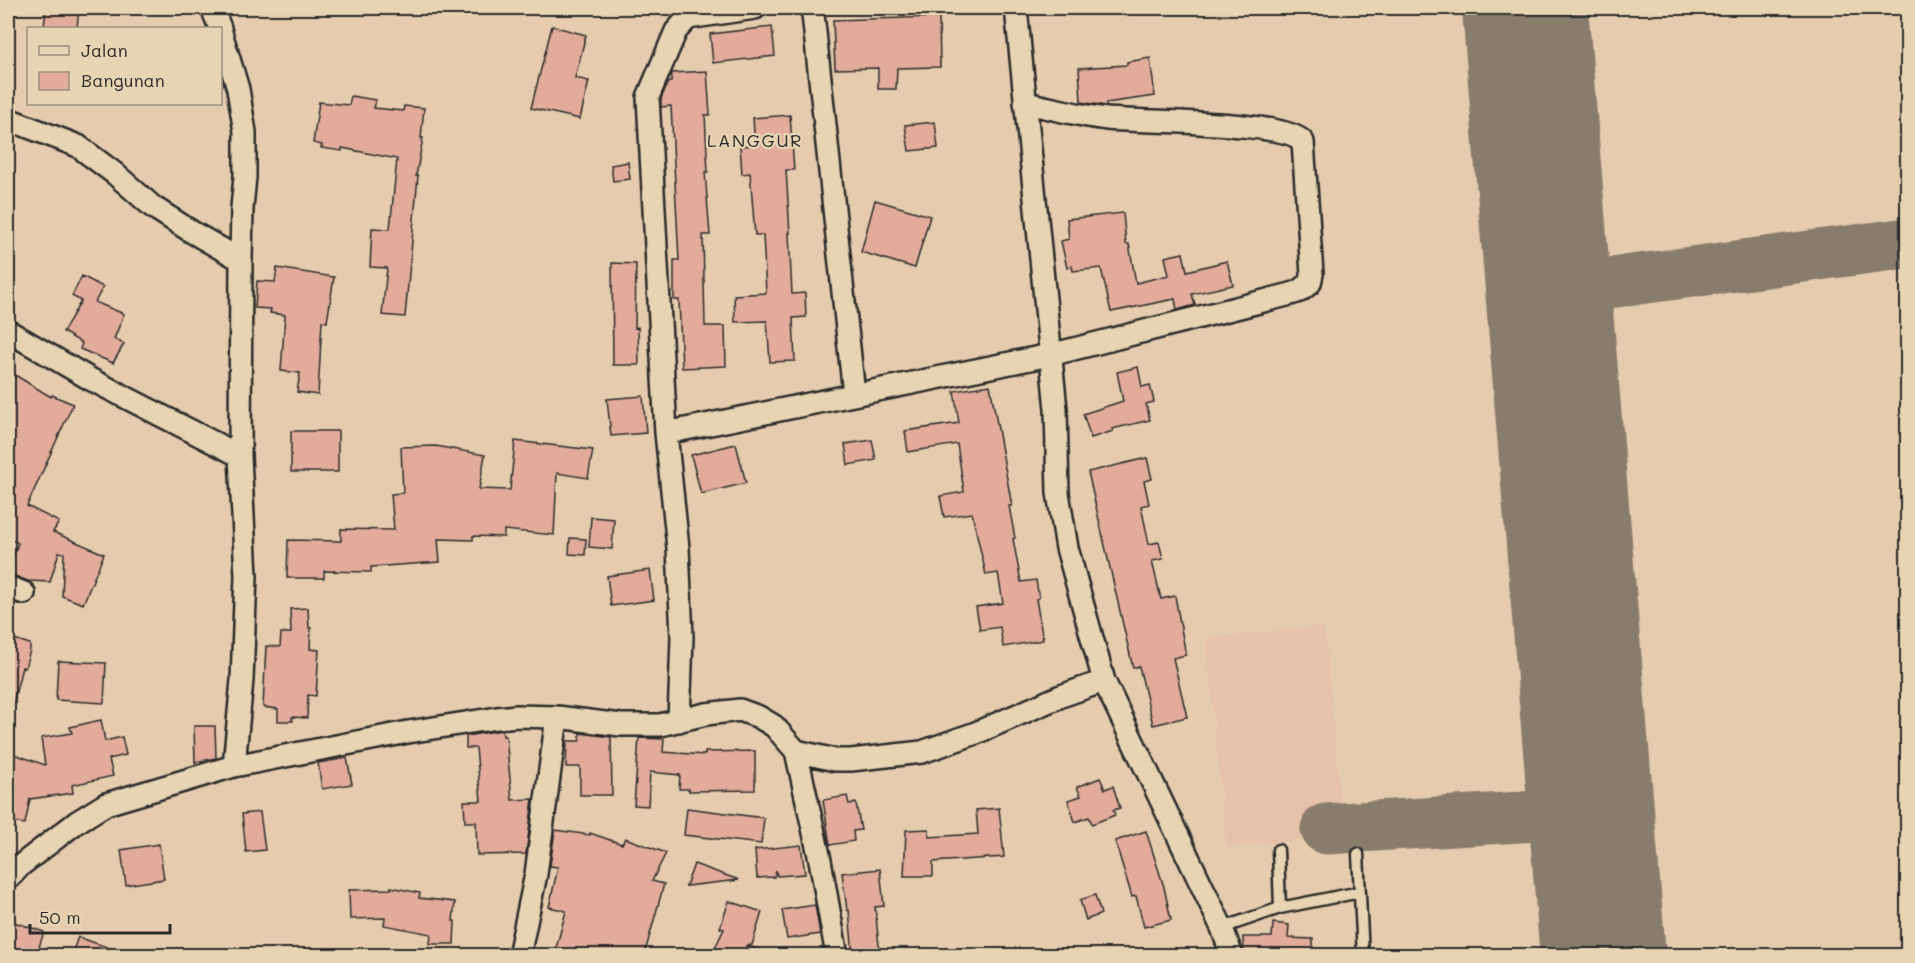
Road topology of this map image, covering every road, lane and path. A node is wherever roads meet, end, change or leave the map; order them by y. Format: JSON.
{"nodes":[{"id":1,"x":212,"y":8,"type":"edge"},
{"id":2,"x":744,"y":8,"type":"edge"},
{"id":3,"x":810,"y":8,"type":"edge"},
{"id":4,"x":1016,"y":8,"type":"edge"},
{"id":5,"x":219,"y":27,"type":"edge"},
{"id":6,"x":222,"y":36,"type":"edge"},
{"id":7,"x":1025,"y":103,"type":"junction"},
{"id":8,"x":8,"y":119,"type":"edge"},
{"id":9,"x":241,"y":260,"type":"junction"},
{"id":10,"x":8,"y":331,"type":"edge"},
{"id":11,"x":1050,"y":355,"type":"junction"},
{"id":12,"x":854,"y":394,"type":"junction"},
{"id":13,"x":666,"y":433,"type":"junction"},
{"id":14,"x":240,"y":456,"type":"junction"},
{"id":15,"x":1104,"y":681,"type":"junction"},
{"id":16,"x":557,"y":717,"type":"junction"},
{"id":17,"x":679,"y":721,"type":"junction"},
{"id":18,"x":796,"y":751,"type":"junction"},
{"id":19,"x":234,"y":766,"type":"junction"},
{"id":20,"x":1278,"y":850,"type":"dead end"},
{"id":21,"x":1358,"y":854,"type":"dead end"},
{"id":22,"x":8,"y":879,"type":"edge"},
{"id":23,"x":1360,"y":892,"type":"junction"},
{"id":24,"x":1280,"y":908,"type":"junction"},
{"id":25,"x":1222,"y":928,"type":"junction"},
{"id":26,"x":519,"y":956,"type":"edge"},
{"id":27,"x":837,"y":956,"type":"edge"},
{"id":28,"x":1232,"y":956,"type":"edge"},
{"id":29,"x":1362,"y":956,"type":"edge"}],
"edges":[{"from":1,"to":5,"type":"street"},
{"from":2,"to":13,"type":"street"},
{"from":3,"to":12,"type":"street"},
{"from":4,"to":7,"type":"street"},
{"from":6,"to":9,"type":"street"},
{"from":7,"to":11,"type":"street"},
{"from":7,"to":11,"type":"street"},
{"from":8,"to":9,"type":"street"},
{"from":9,"to":14,"type":"street"},
{"from":10,"to":14,"type":"street"},
{"from":11,"to":12,"type":"street"},
{"from":11,"to":15,"type":"street"},
{"from":12,"to":13,"type":"street"},
{"from":13,"to":17,"type":"street"},
{"from":14,"to":19,"type":"street"},
{"from":15,"to":18,"type":"street"},
{"from":15,"to":25,"type":"street"},
{"from":16,"to":17,"type":"street"},
{"from":16,"to":19,"type":"street"},
{"from":16,"to":26,"type":"street"},
{"from":17,"to":18,"type":"street"},
{"from":18,"to":27,"type":"street"},
{"from":19,"to":22,"type":"street"},
{"from":20,"to":24,"type":"lane"},
{"from":21,"to":23,"type":"lane"},
{"from":23,"to":24,"type":"lane"},
{"from":23,"to":29,"type":"lane"},
{"from":24,"to":25,"type":"lane"},
{"from":25,"to":28,"type":"street"}]}
